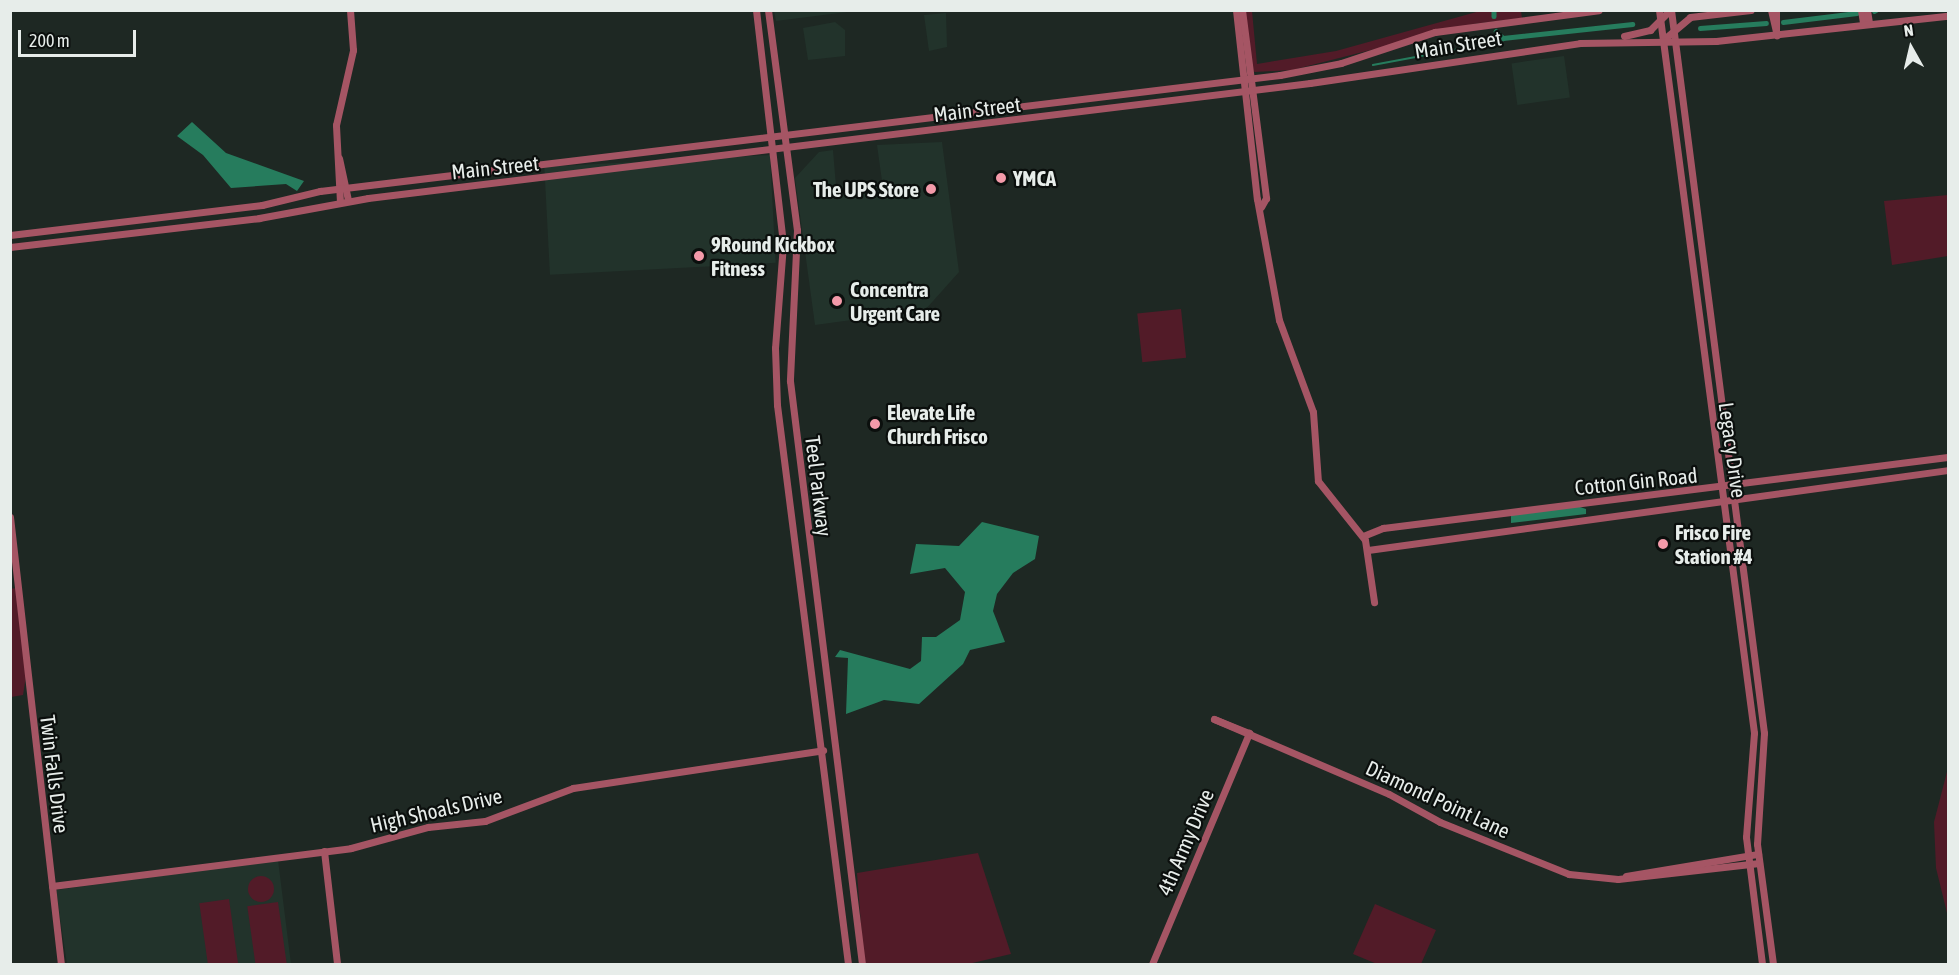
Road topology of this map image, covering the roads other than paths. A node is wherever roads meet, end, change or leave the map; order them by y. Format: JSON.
{"nodes":[{"id":1,"x":350,"y":10,"type":"edge"},
{"id":2,"x":756,"y":10,"type":"edge"},
{"id":3,"x":768,"y":10,"type":"edge"},
{"id":4,"x":1236,"y":10,"type":"edge"},
{"id":5,"x":1242,"y":10,"type":"edge"},
{"id":6,"x":1599,"y":10,"type":"edge"},
{"id":7,"x":1659,"y":10,"type":"edge"},
{"id":8,"x":1670,"y":10,"type":"edge"},
{"id":9,"x":1751,"y":10,"type":"edge"},
{"id":10,"x":1771,"y":10,"type":"edge"},
{"id":11,"x":1776,"y":10,"type":"edge"},
{"id":12,"x":1861,"y":10,"type":"edge"},
{"id":13,"x":1867,"y":10,"type":"edge"},
{"id":14,"x":1947,"y":10,"type":"edge"},
{"id":15,"x":1948,"y":16,"type":"edge"},
{"id":16,"x":1661,"y":21,"type":"junction"},
{"id":17,"x":1866,"y":23,"type":"junction"},
{"id":18,"x":1673,"y":27,"type":"junction"},
{"id":19,"x":1776,"y":33,"type":"junction"},
{"id":20,"x":1663,"y":40,"type":"junction"},
{"id":21,"x":1675,"y":40,"type":"junction"},
{"id":22,"x":1580,"y":43,"type":"junction"},
{"id":23,"x":1246,"y":79,"type":"junction"},
{"id":24,"x":1155,"y":91,"type":"junction"},
{"id":25,"x":1247,"y":91,"type":"junction"},
{"id":26,"x":1157,"y":103,"type":"junction"},
{"id":27,"x":872,"y":125,"type":"junction"},
{"id":28,"x":1685,"y":125,"type":"junction"},
{"id":29,"x":1674,"y":127,"type":"junction"},
{"id":30,"x":784,"y":135,"type":"junction"},
{"id":31,"x":772,"y":137,"type":"junction"},
{"id":32,"x":873,"y":138,"type":"junction"},
{"id":33,"x":672,"y":149,"type":"junction"},
{"id":34,"x":786,"y":149,"type":"junction"},
{"id":35,"x":774,"y":151,"type":"junction"},
{"id":36,"x":588,"y":160,"type":"junction"},
{"id":37,"x":674,"y":162,"type":"junction"},
{"id":38,"x":590,"y":173,"type":"junction"},
{"id":39,"x":342,"y":189,"type":"junction"},
{"id":40,"x":348,"y":200,"type":"junction"},
{"id":41,"x":340,"y":202,"type":"junction"},
{"id":42,"x":1696,"y":213,"type":"junction"},
{"id":43,"x":1686,"y":214,"type":"junction"},
{"id":44,"x":797,"y":233,"type":"junction"},
{"id":45,"x":783,"y":234,"type":"junction"},
{"id":46,"x":10,"y":235,"type":"edge"},
{"id":47,"x":10,"y":247,"type":"edge"},
{"id":48,"x":1706,"y":298,"type":"junction"},
{"id":49,"x":1697,"y":299,"type":"junction"},
{"id":50,"x":781,"y":301,"type":"junction"},
{"id":51,"x":795,"y":302,"type":"junction"},
{"id":52,"x":1718,"y":378,"type":"junction"},
{"id":53,"x":1707,"y":380,"type":"junction"},
{"id":54,"x":1948,"y":457,"type":"edge"},
{"id":55,"x":1948,"y":470,"type":"edge"},
{"id":56,"x":1821,"y":474,"type":"junction"},
{"id":57,"x":1823,"y":486,"type":"junction"},
{"id":58,"x":1732,"y":487,"type":"junction"},
{"id":59,"x":1722,"y":488,"type":"junction"},
{"id":60,"x":803,"y":490,"type":"junction"},
{"id":61,"x":789,"y":492,"type":"junction"},
{"id":62,"x":1678,"y":494,"type":"junction"},
{"id":63,"x":1652,"y":498,"type":"junction"},
{"id":64,"x":1733,"y":498,"type":"junction"},
{"id":65,"x":1723,"y":500,"type":"junction"},
{"id":66,"x":1680,"y":506,"type":"junction"},
{"id":67,"x":1653,"y":509,"type":"junction"},
{"id":68,"x":10,"y":517,"type":"edge"},
{"id":69,"x":1363,"y":536,"type":"junction"},
{"id":70,"x":1368,"y":550,"type":"junction"},
{"id":71,"x":1374,"y":602,"type":"dead end"},
{"id":72,"x":823,"y":638,"type":"junction"},
{"id":73,"x":808,"y":639,"type":"junction"},
{"id":74,"x":1249,"y":734,"type":"joint"},
{"id":75,"x":823,"y":750,"type":"junction"},
{"id":76,"x":324,"y":851,"type":"junction"},
{"id":77,"x":1759,"y":858,"type":"junction"},
{"id":78,"x":1748,"y":860,"type":"junction"},
{"id":79,"x":52,"y":886,"type":"junction"},
{"id":80,"x":62,"y":964,"type":"edge"},
{"id":81,"x":337,"y":964,"type":"edge"},
{"id":82,"x":848,"y":964,"type":"edge"},
{"id":83,"x":862,"y":964,"type":"edge"},
{"id":84,"x":1152,"y":964,"type":"edge"},
{"id":85,"x":1762,"y":964,"type":"edge"},
{"id":86,"x":1773,"y":964,"type":"edge"}],
"edges":[{"from":1,"to":39,"type":"main road"},
{"from":2,"to":31,"type":"main road","name":"Teel Parkway"},
{"from":3,"to":30,"type":"main road","name":"Teel Parkway"},
{"from":4,"to":23,"type":"main road"},
{"from":5,"to":23,"type":"main road"},
{"from":6,"to":23,"type":"main road","name":"Main Street"},
{"from":7,"to":16,"type":"main road","name":"Legacy Drive"},
{"from":8,"to":16,"type":"main road"},
{"from":8,"to":18,"type":"main road","name":"Legacy Drive"},
{"from":9,"to":18,"type":"main road"},
{"from":10,"to":19,"type":"main road"},
{"from":11,"to":19,"type":"main road"},
{"from":12,"to":17,"type":"main road"},
{"from":13,"to":17,"type":"main road"},
{"from":14,"to":15,"type":"main road"},
{"from":15,"to":17,"type":"main road","name":"Main Street"},
{"from":16,"to":20,"type":"main road","name":"Legacy Drive"},
{"from":16,"to":22,"type":"main road"},
{"from":17,"to":19,"type":"main road","name":"Main Street"},
{"from":18,"to":20,"type":"main road"},
{"from":18,"to":21,"type":"main road","name":"Legacy Drive"},
{"from":19,"to":21,"type":"main road","name":"Main Street"},
{"from":20,"to":21,"type":"main road","name":"Main Street"},
{"from":20,"to":22,"type":"main road","name":"Main Street"},
{"from":20,"to":29,"type":"main road","name":"Legacy Drive"},
{"from":21,"to":28,"type":"main road","name":"Legacy Drive"},
{"from":22,"to":25,"type":"main road","name":"Main Street"},
{"from":23,"to":24,"type":"main road","name":"Main Street"},
{"from":23,"to":25,"type":"main road"},
{"from":24,"to":26,"type":"main road"},
{"from":24,"to":27,"type":"main road","name":"Main Street"},
{"from":25,"to":26,"type":"main road","name":"Main Street"},
{"from":25,"to":69,"type":"main road"},
{"from":26,"to":32,"type":"main road","name":"Main Street"},
{"from":27,"to":30,"type":"main road","name":"Main Street"},
{"from":27,"to":32,"type":"main road"},
{"from":28,"to":29,"type":"main road"},
{"from":28,"to":42,"type":"main road","name":"Legacy Drive"},
{"from":29,"to":43,"type":"main road","name":"Legacy Drive"},
{"from":30,"to":31,"type":"main road","name":"Main Street"},
{"from":30,"to":34,"type":"main road","name":"Teel Parkway"},
{"from":31,"to":33,"type":"main road","name":"Main Street"},
{"from":31,"to":35,"type":"main road","name":"Teel Parkway"},
{"from":32,"to":34,"type":"main road","name":"Main Street"},
{"from":33,"to":36,"type":"main road","name":"Main Street"},
{"from":33,"to":37,"type":"main road"},
{"from":34,"to":35,"type":"main road","name":"Main Street"},
{"from":34,"to":44,"type":"main road","name":"Teel Parkway"},
{"from":35,"to":37,"type":"main road","name":"Main Street"},
{"from":35,"to":45,"type":"main road","name":"Teel Parkway"},
{"from":36,"to":38,"type":"main road"},
{"from":36,"to":39,"type":"main road","name":"Main Street"},
{"from":37,"to":38,"type":"main road","name":"Main Street"},
{"from":38,"to":40,"type":"main road","name":"Main Street"},
{"from":39,"to":40,"type":"main road"},
{"from":39,"to":41,"type":"main road"},
{"from":39,"to":46,"type":"main road","name":"Main Street"},
{"from":40,"to":41,"type":"main road","name":"Main Street"},
{"from":41,"to":47,"type":"main road","name":"Main Street"},
{"from":42,"to":43,"type":"main road"},
{"from":42,"to":48,"type":"main road","name":"Legacy Drive"},
{"from":43,"to":49,"type":"main road","name":"Legacy Drive"},
{"from":44,"to":45,"type":"main road"},
{"from":44,"to":51,"type":"main road","name":"Teel Parkway"},
{"from":45,"to":50,"type":"main road","name":"Teel Parkway"},
{"from":48,"to":49,"type":"main road"},
{"from":48,"to":52,"type":"main road","name":"Legacy Drive"},
{"from":49,"to":53,"type":"main road","name":"Legacy Drive"},
{"from":50,"to":51,"type":"main road"},
{"from":50,"to":61,"type":"main road","name":"Teel Parkway"},
{"from":51,"to":60,"type":"main road","name":"Teel Parkway"},
{"from":52,"to":53,"type":"main road"},
{"from":52,"to":58,"type":"main road","name":"Legacy Drive"},
{"from":53,"to":59,"type":"main road","name":"Legacy Drive"},
{"from":54,"to":56,"type":"main road","name":"Cotton Gin Road"},
{"from":55,"to":57,"type":"main road","name":"Cotton Gin Road"},
{"from":56,"to":57,"type":"main road"},
{"from":56,"to":58,"type":"main road","name":"Cotton Gin Road"},
{"from":57,"to":64,"type":"main road","name":"Cotton Gin Road"},
{"from":58,"to":59,"type":"main road","name":"Cotton Gin Road"},
{"from":58,"to":64,"type":"main road","name":"Legacy Drive"},
{"from":59,"to":62,"type":"main road","name":"Cotton Gin Road"},
{"from":59,"to":65,"type":"main road","name":"Legacy Drive"},
{"from":60,"to":61,"type":"main road"},
{"from":60,"to":72,"type":"main road","name":"Teel Parkway"},
{"from":61,"to":73,"type":"main road","name":"Teel Parkway"},
{"from":62,"to":63,"type":"main road","name":"Cotton Gin Road"},
{"from":62,"to":66,"type":"main road"},
{"from":63,"to":67,"type":"main road"},
{"from":63,"to":69,"type":"main road","name":"Cotton Gin Road"},
{"from":64,"to":65,"type":"main road","name":"Cotton Gin Road"},
{"from":64,"to":77,"type":"main road","name":"Legacy Drive"},
{"from":65,"to":66,"type":"main road","name":"Cotton Gin Road"},
{"from":65,"to":78,"type":"main road","name":"Legacy Drive"},
{"from":66,"to":67,"type":"main road","name":"Cotton Gin Road"},
{"from":67,"to":70,"type":"main road","name":"Cotton Gin Road"},
{"from":68,"to":79,"type":"main road","name":"Twin Falls Drive"},
{"from":69,"to":70,"type":"main road"},
{"from":70,"to":71,"type":"main road"},
{"from":72,"to":73,"type":"main road"},
{"from":72,"to":83,"type":"main road","name":"Teel Parkway"},
{"from":73,"to":75,"type":"main road","name":"Teel Parkway"},
{"from":74,"to":78,"type":"main road","name":"Diamond Point Lane"},
{"from":74,"to":84,"type":"main road","name":"4th Army Drive"},
{"from":75,"to":76,"type":"main road","name":"High Shoals Drive"},
{"from":75,"to":82,"type":"main road","name":"Teel Parkway"},
{"from":76,"to":79,"type":"main road","name":"High Shoals Drive"},
{"from":76,"to":81,"type":"main road"},
{"from":77,"to":78,"type":"main road","name":"Diamond Point Lane"},
{"from":77,"to":86,"type":"main road","name":"Legacy Drive"},
{"from":78,"to":85,"type":"main road","name":"Legacy Drive"},
{"from":79,"to":80,"type":"main road","name":"Twin Falls Drive"}]}
